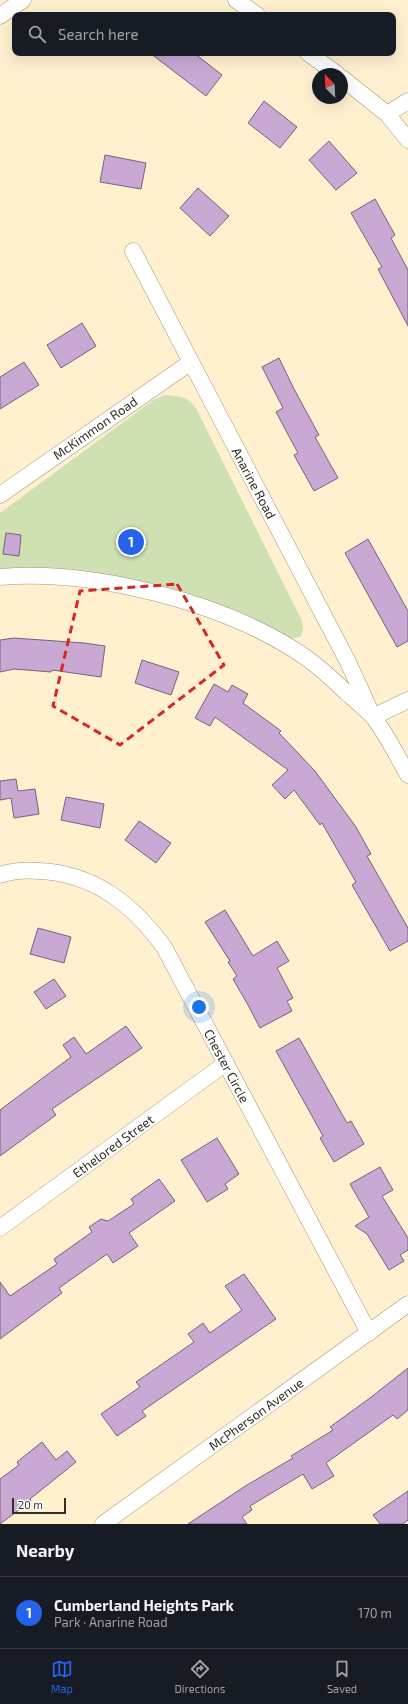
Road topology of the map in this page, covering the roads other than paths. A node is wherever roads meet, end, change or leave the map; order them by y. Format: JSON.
{"nodes":[{"id":1,"x":23,"y":0,"type":"edge"},
{"id":2,"x":236,"y":0,"type":"edge"},
{"id":3,"x":252,"y":12,"type":"edge"},
{"id":4,"x":0,"y":16,"type":"edge"},
{"id":5,"x":312,"y":56,"type":"edge"},
{"id":6,"x":328,"y":68,"type":"edge"},
{"id":7,"x":348,"y":83,"type":"edge"},
{"id":8,"x":408,"y":101,"type":"edge"},
{"id":9,"x":387,"y":114,"type":"junction"},
{"id":10,"x":408,"y":140,"type":"edge"},
{"id":11,"x":133,"y":251,"type":"dead end"},
{"id":12,"x":191,"y":362,"type":"junction"},
{"id":13,"x":0,"y":495,"type":"edge"},
{"id":14,"x":0,"y":577,"type":"edge"},
{"id":15,"x":408,"y":700,"type":"edge"},
{"id":16,"x":373,"y":717,"type":"junction"},
{"id":17,"x":408,"y":775,"type":"edge"},
{"id":18,"x":0,"y":875,"type":"edge"},
{"id":19,"x":226,"y":1063,"type":"junction"},
{"id":20,"x":0,"y":1228,"type":"edge"},
{"id":21,"x":408,"y":1304,"type":"edge"},
{"id":22,"x":368,"y":1333,"type":"junction"},
{"id":23,"x":103,"y":1524,"type":"edge"}],
"edges":[{"from":1,"to":4,"type":"street"},
{"from":2,"to":3,"type":"street"},
{"from":5,"to":6,"type":"street"},
{"from":7,"to":9,"type":"street"},
{"from":8,"to":9,"type":"street"},
{"from":9,"to":10,"type":"street"},
{"from":11,"to":12,"type":"street","name":"Anarine Road"},
{"from":12,"to":13,"type":"street","name":"McKimmon Road"},
{"from":12,"to":16,"type":"street","name":"Anarine Road"},
{"from":14,"to":16,"type":"street","name":"Anarine Road"},
{"from":15,"to":16,"type":"street"},
{"from":16,"to":17,"type":"street","name":"Anarine Road"},
{"from":18,"to":19,"type":"street","name":"Chester Circle"},
{"from":19,"to":20,"type":"street","name":"Ethelored Street"},
{"from":19,"to":22,"type":"street","name":"Chester Circle"},
{"from":21,"to":22,"type":"street","name":"McPherson Avenue"},
{"from":22,"to":23,"type":"street","name":"McPherson Avenue"}]}
